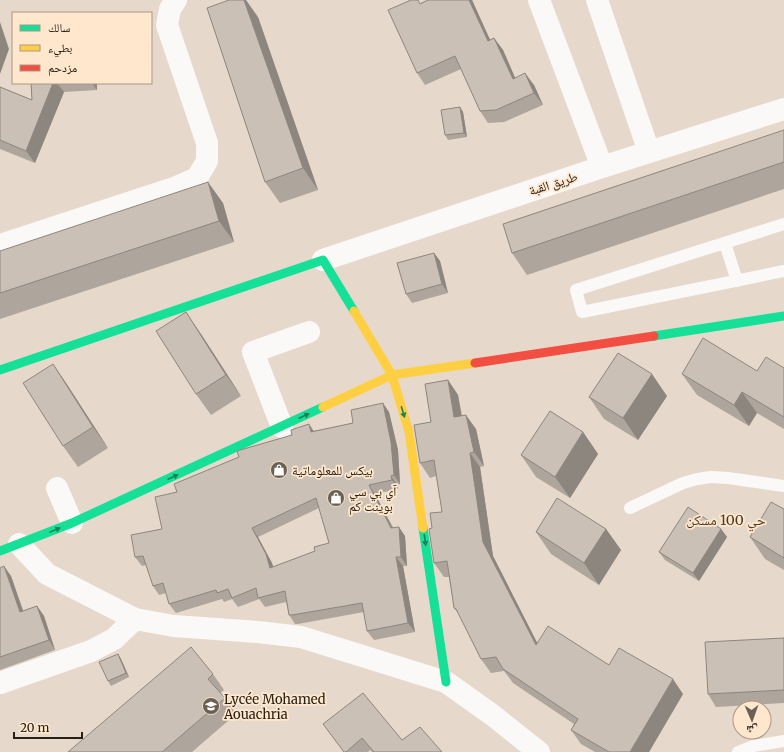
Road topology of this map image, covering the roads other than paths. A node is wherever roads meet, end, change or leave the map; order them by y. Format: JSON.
{"nodes":[{"id":1,"x":176,"y":0,"type":"edge"},
{"id":2,"x":539,"y":0,"type":"edge"},
{"id":3,"x":597,"y":0,"type":"edge"},
{"id":4,"x":784,"y":109,"type":"edge"},
{"id":5,"x":649,"y":152,"type":"junction"},
{"id":6,"x":602,"y":167,"type":"junction"},
{"id":7,"x":784,"y":224,"type":"edge"},
{"id":8,"x":725,"y":243,"type":"junction"},
{"id":9,"x":0,"y":245,"type":"edge"},
{"id":10,"x":323,"y":260,"type":"junction"},
{"id":11,"x":784,"y":272,"type":"edge"},
{"id":12,"x":737,"y":281,"type":"junction"},
{"id":13,"x":784,"y":316,"type":"edge"},
{"id":14,"x":309,"y":332,"type":"dead end"},
{"id":15,"x":0,"y":370,"type":"edge"},
{"id":16,"x":392,"y":375,"type":"junction"},
{"id":17,"x":282,"y":427,"type":"junction"},
{"id":18,"x":784,"y":486,"type":"edge"},
{"id":19,"x":57,"y":488,"type":"dead end"},
{"id":20,"x":630,"y":508,"type":"dead end"},
{"id":21,"x":72,"y":523,"type":"junction"},
{"id":22,"x":9,"y":548,"type":"edge"},
{"id":23,"x":135,"y":619,"type":"junction"},
{"id":24,"x":446,"y":682,"type":"junction"},
{"id":25,"x":0,"y":683,"type":"edge"},
{"id":26,"x":784,"y":741,"type":"edge"},
{"id":27,"x":540,"y":752,"type":"edge"},
{"id":28,"x":738,"y":752,"type":"edge"}],
"edges":[{"from":1,"to":9,"type":"street"},
{"from":2,"to":6,"type":"street"},
{"from":3,"to":5,"type":"street"},
{"from":4,"to":5,"type":"street","name":"طريق القبة"},
{"from":5,"to":6,"type":"street","name":"طريق القبة"},
{"from":6,"to":10,"type":"street","name":"طريق القبة"},
{"from":7,"to":8,"type":"lane"},
{"from":8,"to":12,"type":"lane"},
{"from":8,"to":12,"type":"lane"},
{"from":10,"to":15,"type":"street"},
{"from":10,"to":16,"type":"street"},
{"from":11,"to":12,"type":"lane"},
{"from":13,"to":16,"type":"street"},
{"from":14,"to":17,"type":"street"},
{"from":17,"to":16,"type":"street","one_way":true},
{"from":16,"to":24,"type":"street","one_way":true},
{"from":21,"to":17,"type":"street","one_way":true},
{"from":18,"to":20,"type":"lane"},
{"from":19,"to":21,"type":"street"},
{"from":22,"to":21,"type":"street","one_way":true},
{"from":22,"to":23,"type":"street"},
{"from":23,"to":24,"type":"street"},
{"from":23,"to":25,"type":"street"},
{"from":24,"to":27,"type":"street"},
{"from":26,"to":28,"type":"lane"}]}
